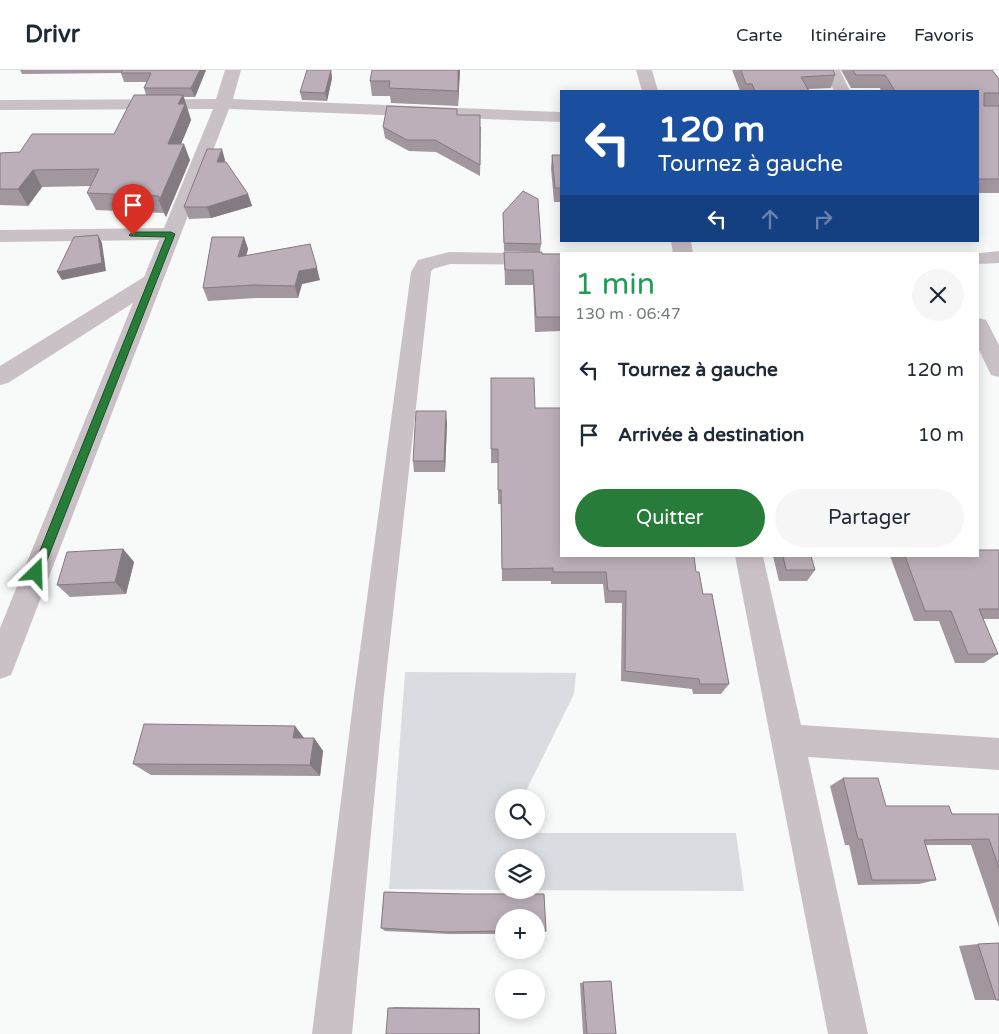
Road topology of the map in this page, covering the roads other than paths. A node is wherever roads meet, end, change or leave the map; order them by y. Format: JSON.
{"nodes":[{"id":1,"x":234,"y":70,"type":"edge"},
{"id":2,"x":644,"y":70,"type":"edge"},
{"id":3,"x":832,"y":70,"type":"edge"},
{"id":4,"x":650,"y":90,"type":"edge"},
{"id":5,"x":842,"y":90,"type":"edge"},
{"id":6,"x":223,"y":104,"type":"junction"},
{"id":7,"x":0,"y":105,"type":"edge"},
{"id":8,"x":560,"y":117,"type":"edge"},
{"id":9,"x":171,"y":234,"type":"junction"},
{"id":10,"x":0,"y":237,"type":"edge"},
{"id":11,"x":979,"y":258,"type":"edge"},
{"id":12,"x":999,"y":258,"type":"edge"},
{"id":13,"x":560,"y":259,"type":"edge"},
{"id":14,"x":153,"y":281,"type":"junction"},
{"id":15,"x":979,"y":327,"type":"edge"},
{"id":16,"x":999,"y":369,"type":"edge"},
{"id":17,"x":0,"y":377,"type":"edge"},
{"id":18,"x":749,"y":557,"type":"edge"},
{"id":19,"x":0,"y":664,"type":"edge"},
{"id":20,"x":788,"y":740,"type":"junction"},
{"id":21,"x":999,"y":754,"type":"edge"},
{"id":22,"x":332,"y":1034,"type":"edge"},
{"id":23,"x":848,"y":1034,"type":"edge"}],
"edges":[{"from":1,"to":6,"type":"street"},
{"from":2,"to":4,"type":"street"},
{"from":3,"to":5,"type":"street"},
{"from":6,"to":7,"type":"street"},
{"from":6,"to":8,"type":"street"},
{"from":6,"to":9,"type":"street"},
{"from":9,"to":10,"type":"street"},
{"from":9,"to":14,"type":"street"},
{"from":11,"to":12,"type":"street"},
{"from":13,"to":22,"type":"street"},
{"from":14,"to":17,"type":"street"},
{"from":14,"to":19,"type":"street"},
{"from":15,"to":16,"type":"street"},
{"from":18,"to":20,"type":"street"},
{"from":20,"to":21,"type":"street"},
{"from":20,"to":23,"type":"street"}]}
